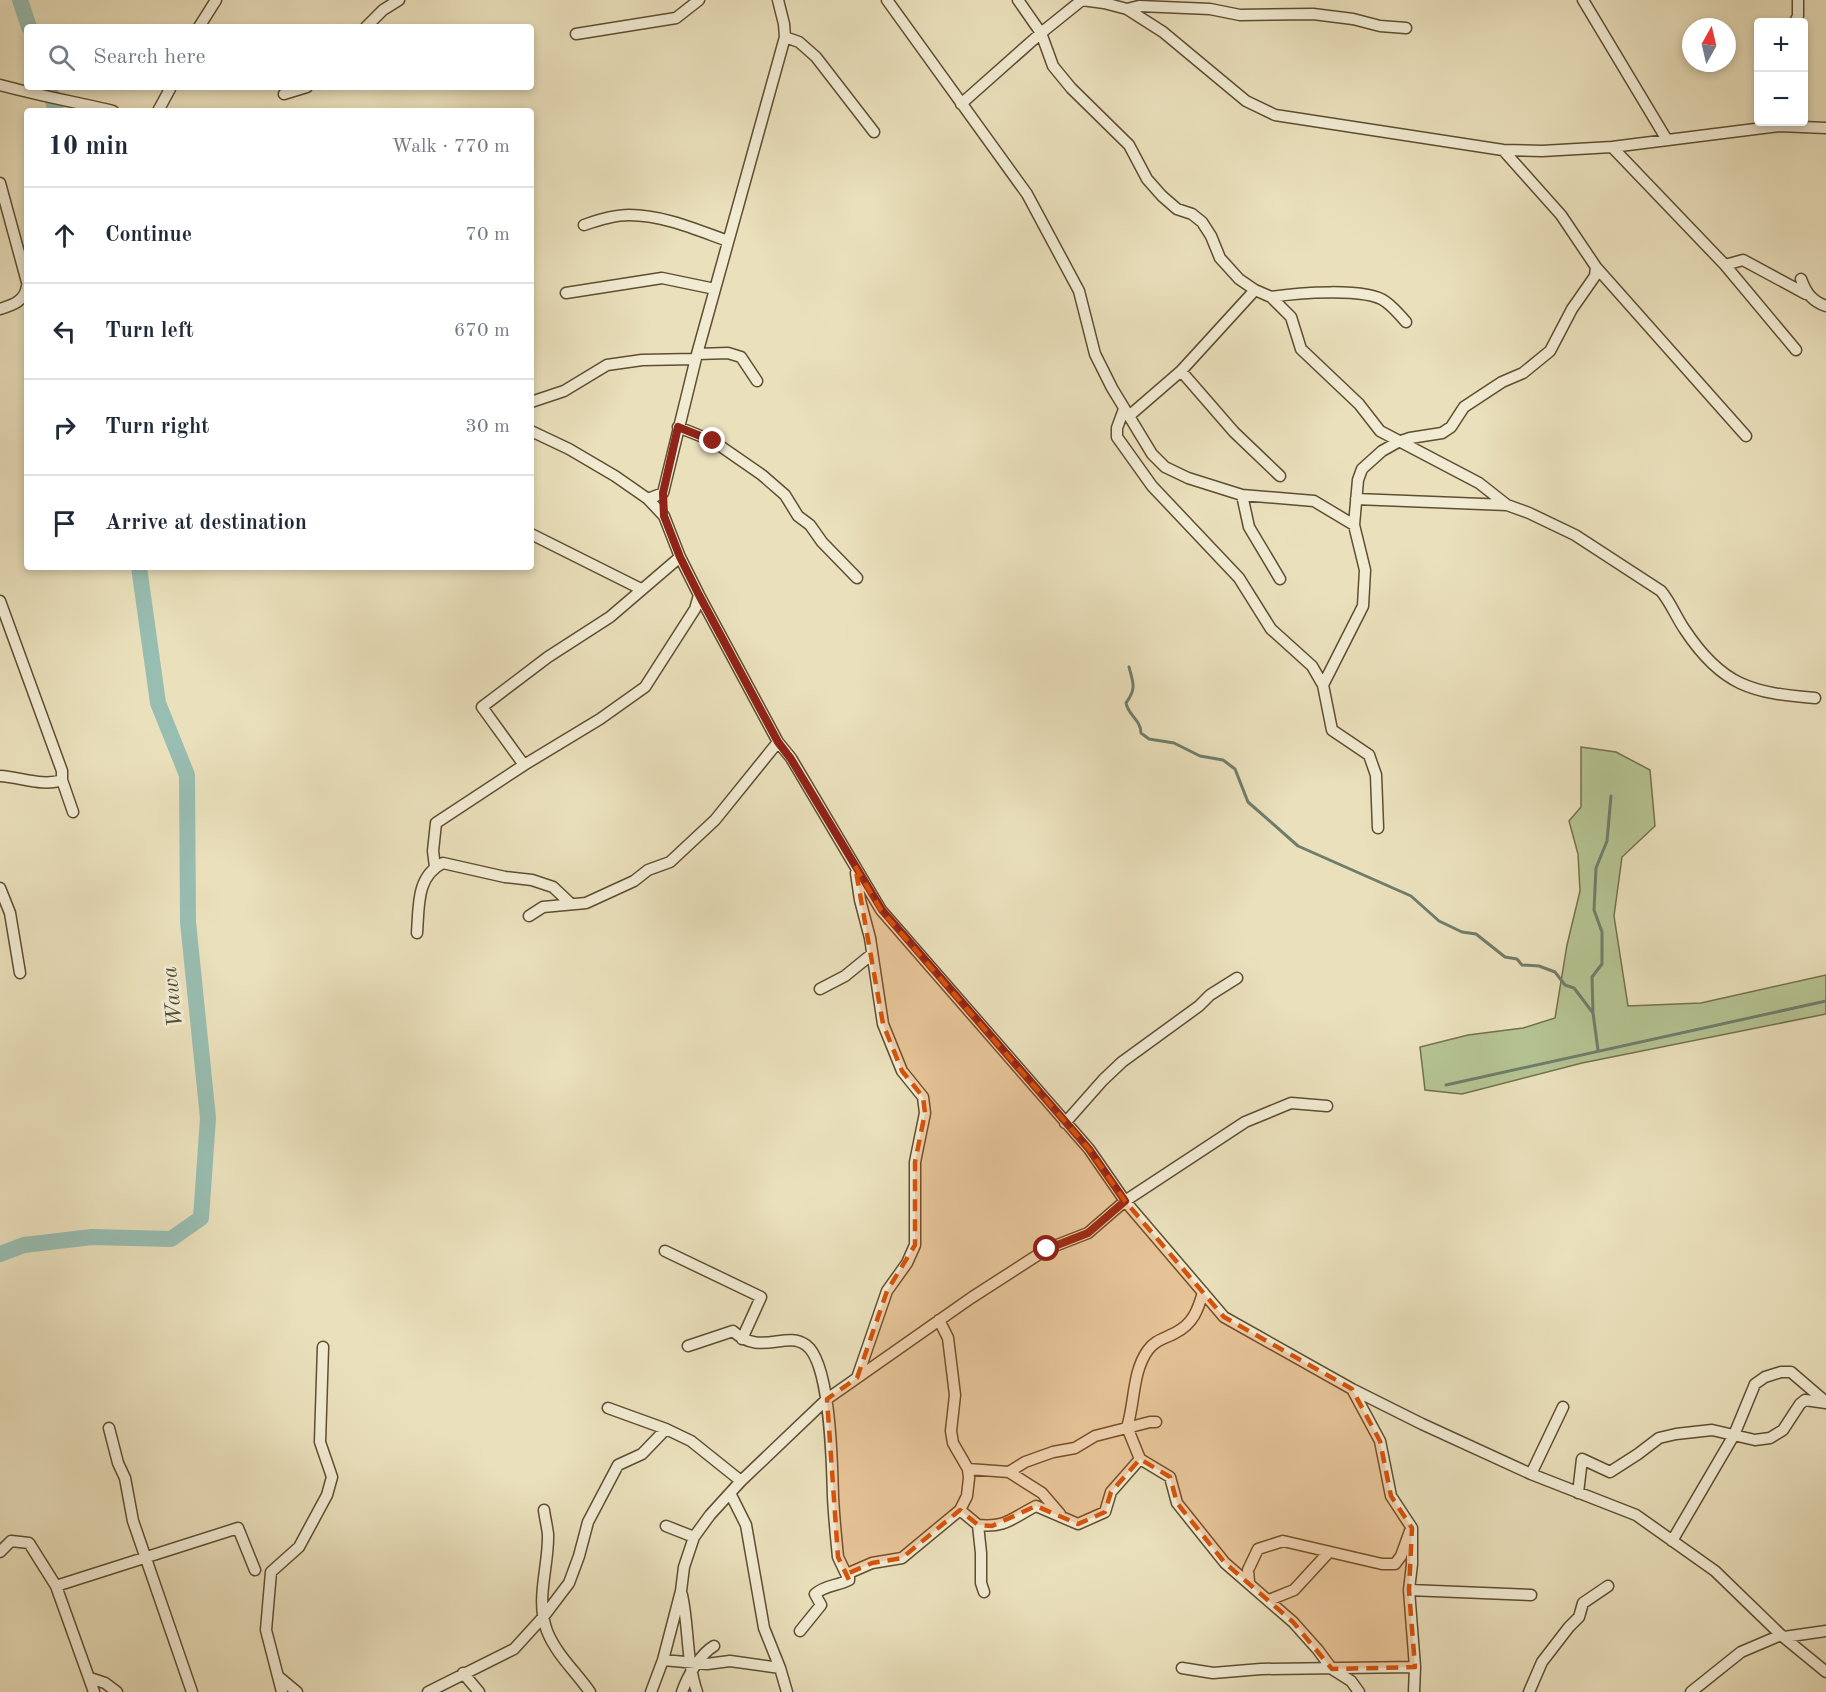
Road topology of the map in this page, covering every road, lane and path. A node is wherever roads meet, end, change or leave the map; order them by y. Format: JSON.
{"nodes":[{"id":1,"x":216,"y":0,"type":"edge"},
{"id":2,"x":399,"y":0,"type":"edge"},
{"id":3,"x":699,"y":0,"type":"edge"},
{"id":4,"x":778,"y":0,"type":"edge"},
{"id":5,"x":887,"y":0,"type":"edge"},
{"id":6,"x":1018,"y":0,"type":"edge"},
{"id":7,"x":1082,"y":0,"type":"edge"},
{"id":8,"x":1583,"y":0,"type":"edge"},
{"id":9,"x":1798,"y":0,"type":"edge"},
{"id":10,"x":1108,"y":1,"type":"edge"},
{"id":11,"x":1127,"y":9,"type":"junction"},
{"id":12,"x":1797,"y":18,"type":"edge"},
{"id":13,"x":201,"y":24,"type":"edge"},
{"id":14,"x":369,"y":24,"type":"edge"},
{"id":15,"x":1406,"y":28,"type":"dead end"},
{"id":16,"x":1041,"y":33,"type":"junction"},
{"id":17,"x":576,"y":34,"type":"dead end"},
{"id":18,"x":785,"y":37,"type":"junction"},
{"id":19,"x":0,"y":85,"type":"edge"},
{"id":20,"x":169,"y":90,"type":"edge"},
{"id":21,"x":297,"y":90,"type":"edge"},
{"id":22,"x":284,"y":94,"type":"dead end"},
{"id":23,"x":961,"y":104,"type":"junction"},
{"id":24,"x":100,"y":108,"type":"edge"},
{"id":25,"x":160,"y":108,"type":"edge"},
{"id":26,"x":1766,"y":126,"type":"edge"},
{"id":27,"x":1803,"y":126,"type":"edge"},
{"id":28,"x":1826,"y":128,"type":"edge"},
{"id":29,"x":874,"y":132,"type":"dead end"},
{"id":30,"x":1667,"y":140,"type":"junction"},
{"id":31,"x":1612,"y":147,"type":"junction"},
{"id":32,"x":1503,"y":150,"type":"junction"},
{"id":33,"x":0,"y":183,"type":"edge"},
{"id":34,"x":584,"y":225,"type":"dead end"},
{"id":35,"x":728,"y":241,"type":"junction"},
{"id":36,"x":1725,"y":265,"type":"junction"},
{"id":37,"x":1596,"y":267,"type":"junction"},
{"id":38,"x":24,"y":273,"type":"edge"},
{"id":39,"x":1801,"y":279,"type":"dead end"},
{"id":40,"x":715,"y":289,"type":"junction"},
{"id":41,"x":1255,"y":290,"type":"junction"},
{"id":42,"x":566,"y":293,"type":"dead end"},
{"id":43,"x":1806,"y":294,"type":"junction"},
{"id":44,"x":24,"y":295,"type":"edge"},
{"id":45,"x":1271,"y":297,"type":"junction"},
{"id":46,"x":1826,"y":306,"type":"edge"},
{"id":47,"x":0,"y":309,"type":"edge"},
{"id":48,"x":1406,"y":322,"type":"dead end"},
{"id":49,"x":1796,"y":350,"type":"dead end"},
{"id":50,"x":696,"y":357,"type":"junction"},
{"id":51,"x":1181,"y":371,"type":"junction"},
{"id":52,"x":758,"y":381,"type":"dead end"},
{"id":53,"x":534,"y":401,"type":"edge"},
{"id":54,"x":1127,"y":412,"type":"junction"},
{"id":55,"x":678,"y":427,"type":"junction"},
{"id":56,"x":534,"y":434,"type":"edge"},
{"id":57,"x":1746,"y":436,"type":"dead end"},
{"id":58,"x":1398,"y":442,"type":"junction"},
{"id":59,"x":1280,"y":476,"type":"dead end"},
{"id":60,"x":663,"y":493,"type":"junction"},
{"id":61,"x":1242,"y":495,"type":"junction"},
{"id":62,"x":648,"y":499,"type":"junction"},
{"id":63,"x":1356,"y":499,"type":"junction"},
{"id":64,"x":1507,"y":505,"type":"junction"},
{"id":65,"x":664,"y":516,"type":"junction"},
{"id":66,"x":1354,"y":525,"type":"junction"},
{"id":67,"x":534,"y":536,"type":"edge"},
{"id":68,"x":680,"y":557,"type":"junction"},
{"id":69,"x":857,"y":578,"type":"dead end"},
{"id":70,"x":1280,"y":579,"type":"dead end"},
{"id":71,"x":641,"y":589,"type":"junction"},
{"id":72,"x":699,"y":595,"type":"junction"},
{"id":73,"x":0,"y":601,"type":"edge"},
{"id":74,"x":1323,"y":685,"type":"junction"},
{"id":75,"x":1815,"y":698,"type":"dead end"},
{"id":76,"x":778,"y":742,"type":"junction"},
{"id":77,"x":524,"y":765,"type":"junction"},
{"id":78,"x":0,"y":776,"type":"edge"},
{"id":79,"x":62,"y":780,"type":"junction"},
{"id":80,"x":73,"y":812,"type":"dead end"},
{"id":81,"x":1378,"y":828,"type":"dead end"},
{"id":82,"x":855,"y":866,"type":"junction"},
{"id":83,"x":435,"y":867,"type":"junction"},
{"id":84,"x":0,"y":888,"type":"edge"},
{"id":85,"x":571,"y":904,"type":"junction"},
{"id":86,"x":529,"y":916,"type":"dead end"},
{"id":87,"x":417,"y":933,"type":"dead end"},
{"id":88,"x":872,"y":954,"type":"junction"},
{"id":89,"x":20,"y":973,"type":"dead end"},
{"id":90,"x":1237,"y":978,"type":"dead end"},
{"id":91,"x":820,"y":989,"type":"dead end"},
{"id":92,"x":1327,"y":1106,"type":"dead end"},
{"id":93,"x":1065,"y":1123,"type":"junction"},
{"id":94,"x":1125,"y":1201,"type":"junction"},
{"id":95,"x":665,"y":1251,"type":"dead end"},
{"id":96,"x":1203,"y":1292,"type":"junction"},
{"id":97,"x":939,"y":1320,"type":"junction"},
{"id":98,"x":742,"y":1339,"type":"junction"},
{"id":99,"x":688,"y":1346,"type":"dead end"},
{"id":100,"x":323,"y":1347,"type":"dead end"},
{"id":101,"x":857,"y":1378,"type":"junction"},
{"id":102,"x":1352,"y":1389,"type":"junction"},
{"id":103,"x":1369,"y":1397,"type":"junction"},
{"id":104,"x":827,"y":1399,"type":"junction"},
{"id":105,"x":1826,"y":1402,"type":"edge"},
{"id":106,"x":1563,"y":1407,"type":"dead end"},
{"id":107,"x":608,"y":1408,"type":"dead end"},
{"id":108,"x":1367,"y":1417,"type":"junction"},
{"id":109,"x":1156,"y":1422,"type":"dead end"},
{"id":110,"x":1127,"y":1427,"type":"junction"},
{"id":111,"x":110,"y":1428,"type":"dead end"},
{"id":112,"x":666,"y":1429,"type":"junction"},
{"id":113,"x":1734,"y":1435,"type":"junction"},
{"id":114,"x":1140,"y":1459,"type":"junction"},
{"id":115,"x":968,"y":1469,"type":"junction"},
{"id":116,"x":1009,"y":1472,"type":"junction"},
{"id":117,"x":1531,"y":1474,"type":"junction"},
{"id":118,"x":741,"y":1481,"type":"junction"},
{"id":119,"x":730,"y":1493,"type":"junction"},
{"id":120,"x":1578,"y":1493,"type":"junction"},
{"id":121,"x":544,"y":1510,"type":"dead end"},
{"id":122,"x":960,"y":1510,"type":"junction"},
{"id":123,"x":1064,"y":1519,"type":"junction"},
{"id":124,"x":978,"y":1525,"type":"junction"},
{"id":125,"x":666,"y":1526,"type":"dead end"},
{"id":126,"x":1412,"y":1528,"type":"junction"},
{"id":127,"x":694,"y":1537,"type":"junction"},
{"id":128,"x":1672,"y":1541,"type":"junction"},
{"id":129,"x":0,"y":1552,"type":"edge"},
{"id":130,"x":1329,"y":1552,"type":"junction"},
{"id":131,"x":145,"y":1558,"type":"junction"},
{"id":132,"x":255,"y":1570,"type":"dead end"},
{"id":133,"x":849,"y":1580,"type":"junction"},
{"id":134,"x":1249,"y":1582,"type":"junction"},
{"id":135,"x":1608,"y":1586,"type":"dead end"},
{"id":136,"x":56,"y":1587,"type":"junction"},
{"id":137,"x":1409,"y":1590,"type":"junction"},
{"id":138,"x":681,"y":1591,"type":"junction"},
{"id":139,"x":984,"y":1592,"type":"dead end"},
{"id":140,"x":1531,"y":1595,"type":"dead end"},
{"id":141,"x":1269,"y":1600,"type":"junction"},
{"id":142,"x":544,"y":1616,"type":"junction"},
{"id":143,"x":801,"y":1631,"type":"dead end"},
{"id":144,"x":1826,"y":1631,"type":"edge"},
{"id":145,"x":1783,"y":1636,"type":"junction"},
{"id":146,"x":714,"y":1646,"type":"dead end"},
{"id":147,"x":663,"y":1660,"type":"junction"},
{"id":148,"x":693,"y":1666,"type":"junction"},
{"id":149,"x":1415,"y":1667,"type":"junction"},
{"id":150,"x":780,"y":1668,"type":"junction"},
{"id":151,"x":1182,"y":1668,"type":"dead end"},
{"id":152,"x":1332,"y":1669,"type":"junction"},
{"id":153,"x":1826,"y":1672,"type":"edge"},
{"id":154,"x":463,"y":1673,"type":"junction"},
{"id":155,"x":278,"y":1677,"type":"junction"},
{"id":156,"x":90,"y":1678,"type":"junction"},
{"id":157,"x":94,"y":1692,"type":"edge"},
{"id":158,"x":117,"y":1692,"type":"edge"},
{"id":159,"x":192,"y":1692,"type":"edge"},
{"id":160,"x":282,"y":1692,"type":"edge"},
{"id":161,"x":297,"y":1692,"type":"edge"},
{"id":162,"x":428,"y":1692,"type":"edge"},
{"id":163,"x":478,"y":1692,"type":"edge"},
{"id":164,"x":590,"y":1692,"type":"edge"},
{"id":165,"x":651,"y":1692,"type":"edge"},
{"id":166,"x":682,"y":1692,"type":"edge"},
{"id":167,"x":697,"y":1692,"type":"edge"},
{"id":168,"x":787,"y":1692,"type":"edge"},
{"id":169,"x":1359,"y":1692,"type":"edge"},
{"id":170,"x":1414,"y":1692,"type":"edge"},
{"id":171,"x":1529,"y":1692,"type":"edge"},
{"id":172,"x":1691,"y":1692,"type":"edge"}],
"edges":[{"from":1,"to":13,"type":"street"},
{"from":2,"to":14,"type":"street"},
{"from":3,"to":17,"type":"street"},
{"from":4,"to":18,"type":"street"},
{"from":5,"to":23,"type":"street"},
{"from":6,"to":16,"type":"street"},
{"from":7,"to":10,"type":"street"},
{"from":7,"to":16,"type":"street"},
{"from":8,"to":30,"type":"street"},
{"from":9,"to":12,"type":"street"},
{"from":10,"to":11,"type":"street"},
{"from":11,"to":15,"type":"street"},
{"from":11,"to":32,"type":"street"},
{"from":16,"to":23,"type":"street"},
{"from":16,"to":41,"type":"street"},
{"from":18,"to":29,"type":"street"},
{"from":18,"to":35,"type":"street"},
{"from":19,"to":24,"type":"street"},
{"from":20,"to":25,"type":"street"},
{"from":21,"to":22,"type":"street"},
{"from":23,"to":54,"type":"street"},
{"from":26,"to":30,"type":"street"},
{"from":27,"to":28,"type":"street"},
{"from":30,"to":31,"type":"street"},
{"from":31,"to":32,"type":"street"},
{"from":31,"to":36,"type":"street"},
{"from":32,"to":37,"type":"street"},
{"from":33,"to":38,"type":"street"},
{"from":34,"to":35,"type":"street"},
{"from":35,"to":40,"type":"street"},
{"from":36,"to":43,"type":"street"},
{"from":36,"to":49,"type":"street"},
{"from":37,"to":57,"type":"street"},
{"from":37,"to":58,"type":"street"},
{"from":39,"to":43,"type":"street"},
{"from":40,"to":42,"type":"street"},
{"from":40,"to":50,"type":"street"},
{"from":41,"to":45,"type":"street"},
{"from":41,"to":51,"type":"street"},
{"from":43,"to":46,"type":"street"},
{"from":44,"to":47,"type":"street"},
{"from":45,"to":48,"type":"street"},
{"from":45,"to":58,"type":"street"},
{"from":50,"to":52,"type":"street"},
{"from":50,"to":53,"type":"street"},
{"from":50,"to":55,"type":"street"},
{"from":51,"to":54,"type":"street"},
{"from":51,"to":59,"type":"street"},
{"from":54,"to":61,"type":"street"},
{"from":54,"to":74,"type":"street"},
{"from":55,"to":60,"type":"street"},
{"from":55,"to":69,"type":"street"},
{"from":56,"to":62,"type":"street"},
{"from":58,"to":63,"type":"street"},
{"from":58,"to":64,"type":"street"},
{"from":60,"to":62,"type":"street"},
{"from":60,"to":65,"type":"street"},
{"from":61,"to":66,"type":"street"},
{"from":61,"to":70,"type":"street"},
{"from":62,"to":65,"type":"street"},
{"from":63,"to":64,"type":"street"},
{"from":63,"to":66,"type":"street"},
{"from":64,"to":75,"type":"street"},
{"from":65,"to":68,"type":"street"},
{"from":66,"to":74,"type":"street"},
{"from":67,"to":71,"type":"street"},
{"from":68,"to":71,"type":"street"},
{"from":68,"to":72,"type":"street"},
{"from":71,"to":77,"type":"street"},
{"from":72,"to":76,"type":"street"},
{"from":72,"to":77,"type":"street"},
{"from":73,"to":79,"type":"street"},
{"from":74,"to":81,"type":"street"},
{"from":76,"to":82,"type":"street"},
{"from":76,"to":85,"type":"street"},
{"from":77,"to":83,"type":"street"},
{"from":78,"to":79,"type":"street"},
{"from":79,"to":80,"type":"street"},
{"from":82,"to":88,"type":"street"},
{"from":82,"to":93,"type":"street"},
{"from":83,"to":85,"type":"street"},
{"from":83,"to":87,"type":"street"},
{"from":84,"to":89,"type":"street"},
{"from":85,"to":86,"type":"street"},
{"from":88,"to":91,"type":"street"},
{"from":88,"to":101,"type":"street"},
{"from":90,"to":93,"type":"street"},
{"from":92,"to":94,"type":"street"},
{"from":93,"to":94,"type":"street"},
{"from":94,"to":96,"type":"street"},
{"from":94,"to":97,"type":"street"},
{"from":95,"to":98,"type":"street"},
{"from":96,"to":102,"type":"street"},
{"from":96,"to":110,"type":"street"},
{"from":97,"to":101,"type":"street"},
{"from":97,"to":115,"type":"street"},
{"from":98,"to":99,"type":"street"},
{"from":98,"to":104,"type":"street"},
{"from":100,"to":155,"type":"street"},
{"from":101,"to":104,"type":"street"},
{"from":102,"to":103,"type":"street"},
{"from":102,"to":108,"type":"street"},
{"from":103,"to":108,"type":"street"},
{"from":103,"to":117,"type":"street"},
{"from":104,"to":118,"type":"street"},
{"from":104,"to":133,"type":"street"},
{"from":105,"to":113,"type":"street"},
{"from":105,"to":113,"type":"street"},
{"from":106,"to":117,"type":"street"},
{"from":107,"to":112,"type":"street"},
{"from":108,"to":126,"type":"street"},
{"from":109,"to":110,"type":"street"},
{"from":110,"to":114,"type":"street"},
{"from":110,"to":116,"type":"street"},
{"from":111,"to":131,"type":"street"},
{"from":112,"to":118,"type":"street"},
{"from":112,"to":142,"type":"street"},
{"from":113,"to":120,"type":"street"},
{"from":113,"to":128,"type":"street"},
{"from":114,"to":123,"type":"street"},
{"from":114,"to":134,"type":"street"},
{"from":115,"to":116,"type":"street"},
{"from":115,"to":122,"type":"street"},
{"from":116,"to":123,"type":"street"},
{"from":117,"to":120,"type":"street"},
{"from":118,"to":119,"type":"street"},
{"from":119,"to":127,"type":"street"},
{"from":119,"to":150,"type":"street"},
{"from":120,"to":128,"type":"street"},
{"from":121,"to":142,"type":"street"},
{"from":122,"to":124,"type":"street"},
{"from":122,"to":133,"type":"street"},
{"from":123,"to":124,"type":"street"},
{"from":124,"to":139,"type":"street"},
{"from":125,"to":127,"type":"street"},
{"from":126,"to":130,"type":"street"},
{"from":126,"to":137,"type":"street"},
{"from":127,"to":138,"type":"street"},
{"from":128,"to":145,"type":"street"},
{"from":129,"to":136,"type":"street"},
{"from":130,"to":134,"type":"street"},
{"from":130,"to":141,"type":"street"},
{"from":131,"to":132,"type":"street"},
{"from":131,"to":136,"type":"street"},
{"from":131,"to":159,"type":"street"},
{"from":133,"to":143,"type":"street"},
{"from":134,"to":141,"type":"street"},
{"from":135,"to":171,"type":"street"},
{"from":136,"to":156,"type":"street"},
{"from":137,"to":140,"type":"street"},
{"from":137,"to":149,"type":"street"},
{"from":138,"to":147,"type":"street"},
{"from":138,"to":148,"type":"street"},
{"from":141,"to":152,"type":"street"},
{"from":142,"to":154,"type":"street"},
{"from":142,"to":164,"type":"street"},
{"from":144,"to":145,"type":"street"},
{"from":145,"to":153,"type":"street"},
{"from":145,"to":172,"type":"street"},
{"from":146,"to":148,"type":"street"},
{"from":147,"to":148,"type":"street"},
{"from":147,"to":165,"type":"street"},
{"from":148,"to":150,"type":"street"},
{"from":148,"to":166,"type":"street"},
{"from":148,"to":167,"type":"street"},
{"from":149,"to":152,"type":"street"},
{"from":149,"to":170,"type":"street"},
{"from":150,"to":168,"type":"street"},
{"from":151,"to":152,"type":"street"},
{"from":152,"to":169,"type":"street"},
{"from":154,"to":162,"type":"street"},
{"from":154,"to":163,"type":"street"},
{"from":155,"to":160,"type":"street"},
{"from":155,"to":161,"type":"street"},
{"from":156,"to":157,"type":"street"},
{"from":156,"to":158,"type":"street"}]}
